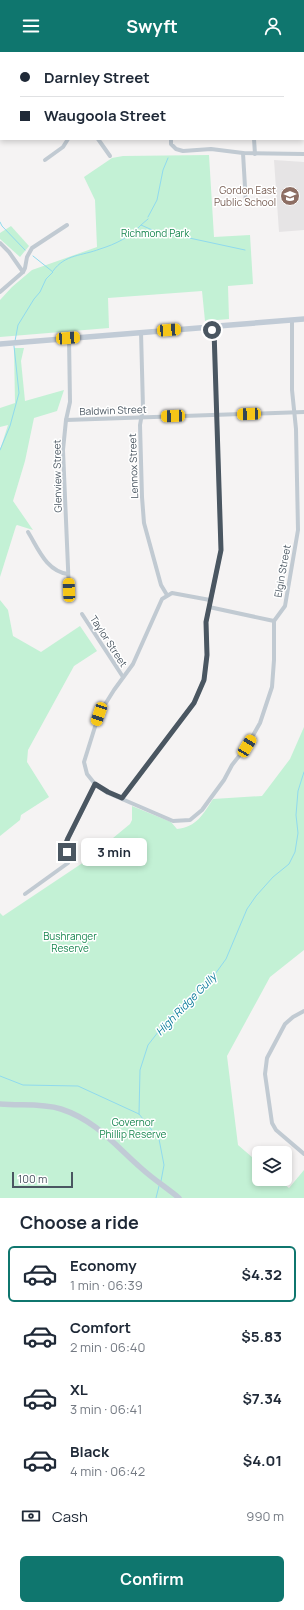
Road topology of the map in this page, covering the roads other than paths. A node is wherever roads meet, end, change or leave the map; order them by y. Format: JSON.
{"nodes":[{"id":1,"x":68,"y":140,"type":"edge"},
{"id":2,"x":99,"y":140,"type":"edge"},
{"id":3,"x":254,"y":140,"type":"edge"},
{"id":4,"x":171,"y":141,"type":"edge"},
{"id":5,"x":242,"y":153,"type":"junction"},
{"id":6,"x":255,"y":154,"type":"junction"},
{"id":7,"x":304,"y":154,"type":"edge"},
{"id":8,"x":110,"y":156,"type":"dead end"},
{"id":9,"x":45,"y":160,"type":"dead end"},
{"id":10,"x":246,"y":204,"type":"dead end"},
{"id":11,"x":68,"y":225,"type":"dead end"},
{"id":12,"x":0,"y":243,"type":"edge"},
{"id":13,"x":23,"y":272,"type":"junction"},
{"id":14,"x":0,"y":292,"type":"edge"},
{"id":15,"x":304,"y":319,"type":"edge"},
{"id":16,"x":292,"y":320,"type":"junction"},
{"id":17,"x":214,"y":328,"type":"junction"},
{"id":18,"x":141,"y":332,"type":"junction"},
{"id":19,"x":68,"y":338,"type":"junction"},
{"id":20,"x":0,"y":344,"type":"edge"},
{"id":21,"x":294,"y":412,"type":"junction"},
{"id":22,"x":304,"y":412,"type":"edge"},
{"id":23,"x":218,"y":415,"type":"junction"},
{"id":24,"x":142,"y":417,"type":"junction"},
{"id":25,"x":66,"y":420,"type":"junction"},
{"id":26,"x":28,"y":532,"type":"dead end"},
{"id":27,"x":68,"y":574,"type":"junction"},
{"id":28,"x":69,"y":590,"type":"dead end"},
{"id":29,"x":167,"y":595,"type":"junction"},
{"id":30,"x":210,"y":600,"type":"junction"},
{"id":31,"x":209,"y":607,"type":"junction"},
{"id":32,"x":82,"y":614,"type":"dead end"},
{"id":33,"x":274,"y":621,"type":"junction"},
{"id":34,"x":123,"y":677,"type":"junction"},
{"id":35,"x":95,"y":784,"type":"junction"},
{"id":36,"x":122,"y":798,"type":"junction"},
{"id":37,"x":25,"y":894,"type":"dead end"},
{"id":38,"x":304,"y":1011,"type":"edge"},
{"id":39,"x":0,"y":1104,"type":"edge"},
{"id":40,"x":304,"y":1154,"type":"edge"},
{"id":41,"x":179,"y":1198,"type":"edge"}],
"edges":[{"from":1,"to":9,"type":"street"},
{"from":2,"to":8,"type":"street"},
{"from":3,"to":6,"type":"street"},
{"from":4,"to":5,"type":"street"},
{"from":5,"to":6,"type":"street"},
{"from":5,"to":10,"type":"street"},
{"from":6,"to":7,"type":"street"},
{"from":11,"to":13,"type":"street"},
{"from":12,"to":13,"type":"street"},
{"from":13,"to":14,"type":"street"},
{"from":15,"to":16,"type":"street"},
{"from":16,"to":17,"type":"street"},
{"from":16,"to":21,"type":"street","name":"Elgin Street"},
{"from":17,"to":18,"type":"street"},
{"from":17,"to":23,"type":"street"},
{"from":18,"to":19,"type":"street"},
{"from":18,"to":24,"type":"street","name":"Lennox Street"},
{"from":19,"to":20,"type":"street"},
{"from":19,"to":25,"type":"street","name":"Glenview Street"},
{"from":21,"to":22,"type":"street","name":"Baldwin Street"},
{"from":21,"to":23,"type":"street","name":"Baldwin Street"},
{"from":21,"to":33,"type":"street","name":"Elgin Street"},
{"from":23,"to":24,"type":"street","name":"Baldwin Street"},
{"from":23,"to":30,"type":"street"},
{"from":24,"to":25,"type":"street","name":"Baldwin Street"},
{"from":24,"to":29,"type":"street","name":"Lennox Street"},
{"from":25,"to":27,"type":"street","name":"Glenview Street"},
{"from":26,"to":27,"type":"street"},
{"from":27,"to":28,"type":"street","name":"Glenview Street"},
{"from":29,"to":30,"type":"street"},
{"from":29,"to":34,"type":"street"},
{"from":30,"to":31,"type":"street"},
{"from":31,"to":33,"type":"street"},
{"from":31,"to":36,"type":"street"},
{"from":32,"to":34,"type":"street","name":"Taylor Street"},
{"from":33,"to":36,"type":"street"},
{"from":34,"to":35,"type":"street"},
{"from":35,"to":36,"type":"street"},
{"from":35,"to":37,"type":"street"},
{"from":38,"to":40,"type":"street"},
{"from":39,"to":41,"type":"street"}]}
